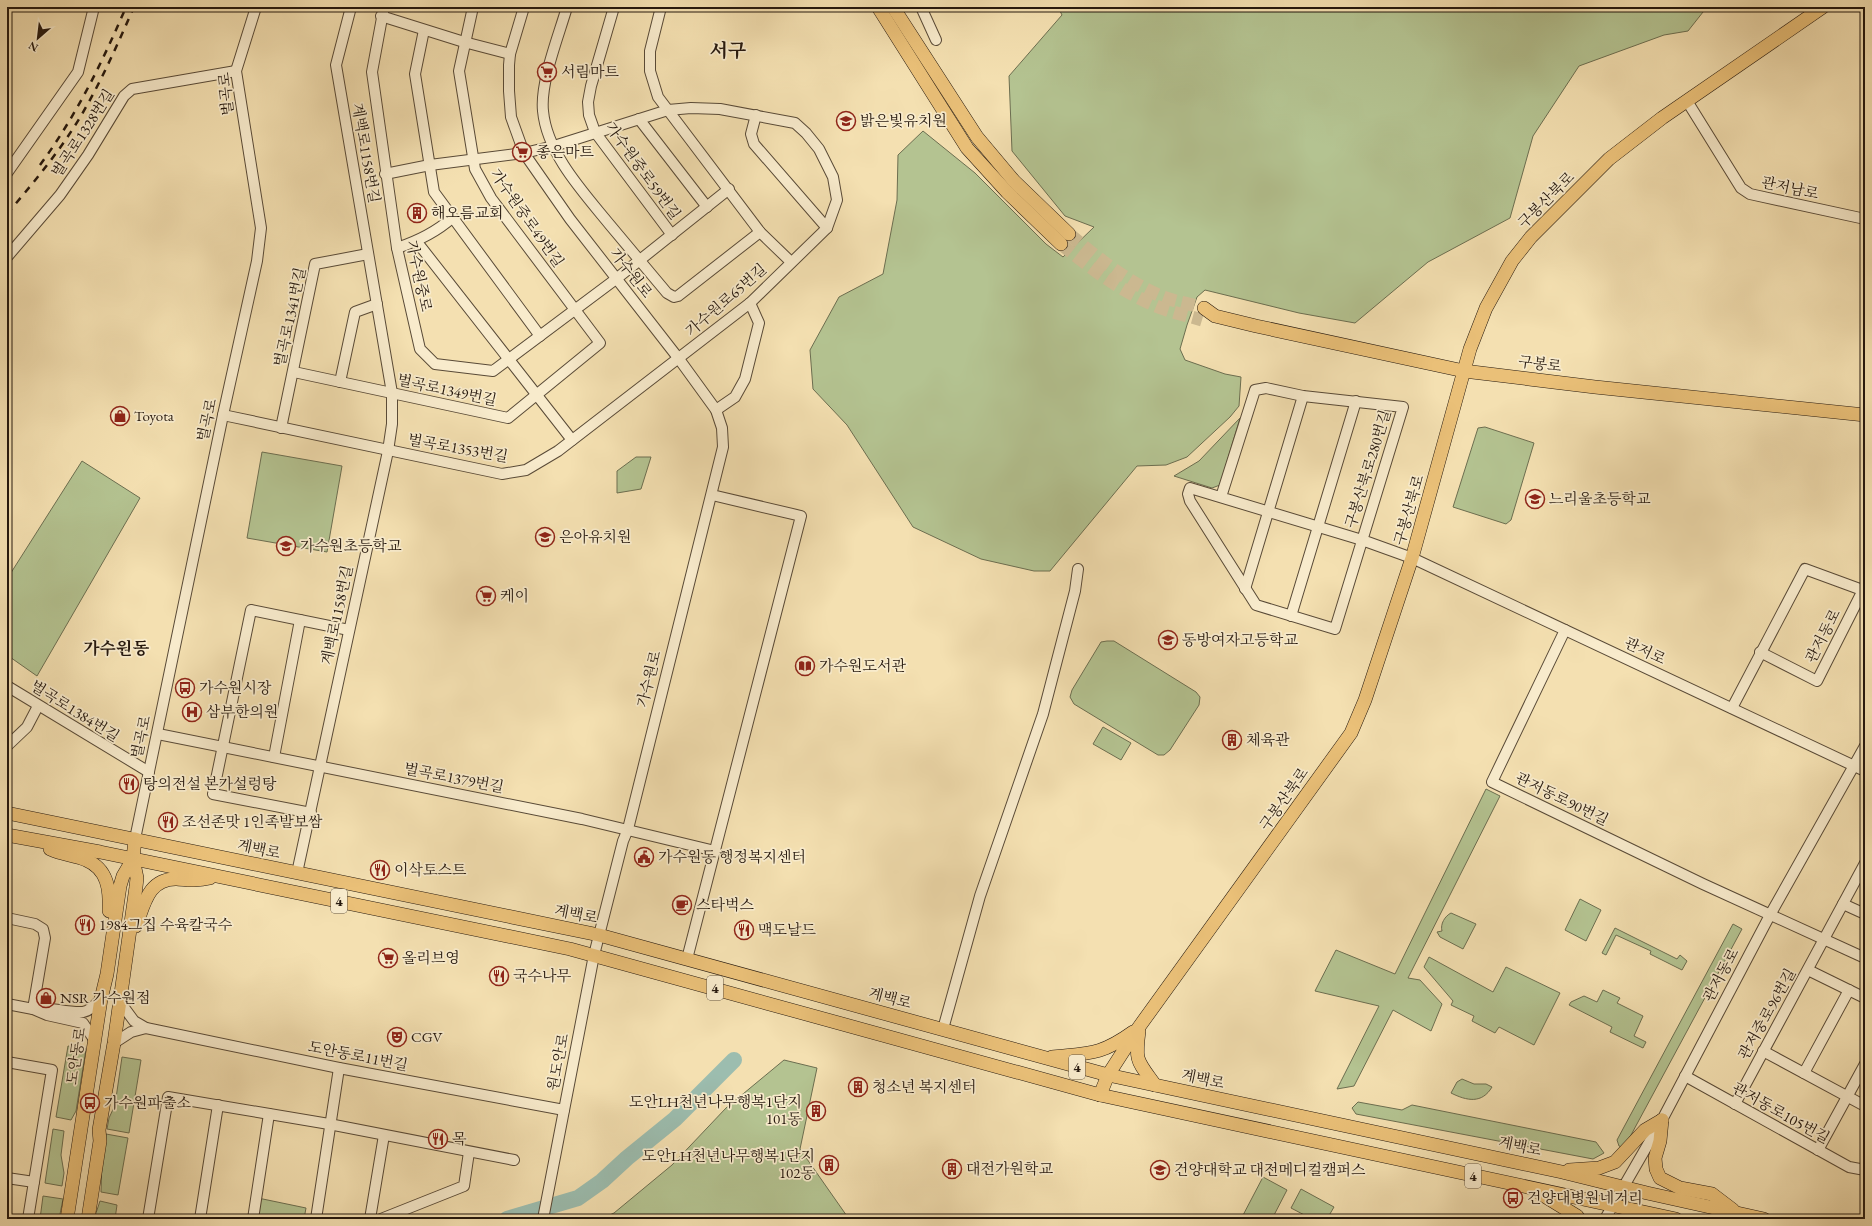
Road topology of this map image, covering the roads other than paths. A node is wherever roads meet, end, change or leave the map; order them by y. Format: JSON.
{"nodes":[{"id":1,"x":94,"y":7,"type":"edge"},
{"id":2,"x":256,"y":7,"type":"edge"},
{"id":3,"x":350,"y":7,"type":"edge"},
{"id":4,"x":473,"y":7,"type":"edge"},
{"id":5,"x":524,"y":7,"type":"edge"},
{"id":6,"x":567,"y":7,"type":"edge"},
{"id":7,"x":614,"y":7,"type":"edge"},
{"id":8,"x":661,"y":7,"type":"edge"},
{"id":9,"x":878,"y":7,"type":"edge"},
{"id":10,"x":893,"y":7,"type":"edge"},
{"id":11,"x":921,"y":7,"type":"edge"},
{"id":12,"x":1823,"y":7,"type":"edge"},
{"id":13,"x":382,"y":12,"type":"edge"},
{"id":14,"x":424,"y":30,"type":"junction"},
{"id":15,"x":936,"y":40,"type":"dead end"},
{"id":16,"x":464,"y":42,"type":"junction"},
{"id":17,"x":510,"y":54,"type":"junction"},
{"id":18,"x":236,"y":71,"type":"junction"},
{"id":19,"x":1687,"y":101,"type":"junction"},
{"id":20,"x":668,"y":110,"type":"junction"},
{"id":21,"x":756,"y":115,"type":"junction"},
{"id":22,"x":638,"y":119,"type":"junction"},
{"id":23,"x":595,"y":132,"type":"junction"},
{"id":24,"x":554,"y":146,"type":"junction"},
{"id":25,"x":524,"y":153,"type":"junction"},
{"id":26,"x":472,"y":159,"type":"junction"},
{"id":27,"x":430,"y":165,"type":"junction"},
{"id":28,"x":7,"y":173,"type":"edge"},
{"id":29,"x":385,"y":174,"type":"junction"},
{"id":30,"x":729,"y":189,"type":"junction"},
{"id":31,"x":707,"y":207,"type":"junction"},
{"id":32,"x":452,"y":218,"type":"junction"},
{"id":33,"x":1865,"y":219,"type":"edge"},
{"id":34,"x":827,"y":228,"type":"junction"},
{"id":35,"x":760,"y":232,"type":"junction"},
{"id":36,"x":672,"y":235,"type":"junction"},
{"id":37,"x":417,"y":242,"type":"junction"},
{"id":38,"x":397,"y":248,"type":"junction"},
{"id":39,"x":368,"y":254,"type":"junction"},
{"id":40,"x":7,"y":257,"type":"edge"},
{"id":41,"x":639,"y":260,"type":"junction"},
{"id":42,"x":791,"y":262,"type":"junction"},
{"id":43,"x":616,"y":279,"type":"junction"},
{"id":44,"x":750,"y":303,"type":"junction"},
{"id":45,"x":377,"y":304,"type":"junction"},
{"id":46,"x":574,"y":310,"type":"junction"},
{"id":47,"x":1203,"y":314,"type":"tunnel mouth"},
{"id":48,"x":540,"y":336,"type":"junction"},
{"id":49,"x":508,"y":359,"type":"junction"},
{"id":50,"x":680,"y":359,"type":"junction"},
{"id":51,"x":1464,"y":371,"type":"junction"},
{"id":52,"x":294,"y":372,"type":"junction"},
{"id":53,"x":340,"y":382,"type":"junction"},
{"id":54,"x":392,"y":393,"type":"junction"},
{"id":55,"x":536,"y":395,"type":"junction"},
{"id":56,"x":1303,"y":396,"type":"junction"},
{"id":57,"x":1356,"y":401,"type":"junction"},
{"id":58,"x":716,"y":410,"type":"junction"},
{"id":59,"x":223,"y":415,"type":"junction"},
{"id":60,"x":1865,"y":415,"type":"edge"},
{"id":61,"x":281,"y":428,"type":"junction"},
{"id":62,"x":572,"y":440,"type":"junction"},
{"id":63,"x":388,"y":451,"type":"junction"},
{"id":64,"x":712,"y":495,"type":"junction"},
{"id":65,"x":1221,"y":497,"type":"junction"},
{"id":66,"x":1268,"y":512,"type":"junction"},
{"id":67,"x":1318,"y":527,"type":"junction"},
{"id":68,"x":1362,"y":540,"type":"junction"},
{"id":69,"x":1412,"y":558,"type":"junction"},
{"id":70,"x":1078,"y":569,"type":"dead end"},
{"id":71,"x":1245,"y":589,"type":"junction"},
{"id":72,"x":1864,"y":590,"type":"edge"},
{"id":73,"x":1291,"y":616,"type":"junction"},
{"id":74,"x":300,"y":620,"type":"junction"},
{"id":75,"x":350,"y":630,"type":"junction"},
{"id":76,"x":1565,"y":630,"type":"junction"},
{"id":77,"x":1760,"y":652,"type":"junction"},
{"id":78,"x":7,"y":686,"type":"edge"},
{"id":79,"x":38,"y":706,"type":"junction"},
{"id":80,"x":1732,"y":708,"type":"junction"},
{"id":81,"x":158,"y":734,"type":"junction"},
{"id":82,"x":7,"y":746,"type":"edge"},
{"id":83,"x":1865,"y":746,"type":"edge"},
{"id":84,"x":222,"y":747,"type":"junction"},
{"id":85,"x":274,"y":757,"type":"junction"},
{"id":86,"x":1854,"y":766,"type":"junction"},
{"id":87,"x":321,"y":767,"type":"junction"},
{"id":88,"x":1865,"y":771,"type":"edge"},
{"id":89,"x":149,"y":772,"type":"junction"},
{"id":90,"x":7,"y":813,"type":"edge"},
{"id":91,"x":311,"y":813,"type":"junction"},
{"id":92,"x":628,"y":829,"type":"junction"},
{"id":93,"x":7,"y":835,"type":"edge"},
{"id":94,"x":135,"y":839,"type":"junction"},
{"id":95,"x":30,"y":840,"type":"junction"},
{"id":96,"x":715,"y":851,"type":"junction"},
{"id":97,"x":133,"y":859,"type":"junction"},
{"id":98,"x":1865,"y":863,"type":"edge"},
{"id":99,"x":297,"y":873,"type":"junction"},
{"id":100,"x":217,"y":876,"type":"junction"},
{"id":101,"x":1843,"y":904,"type":"junction"},
{"id":102,"x":1865,"y":914,"type":"edge"},
{"id":103,"x":1770,"y":915,"type":"junction"},
{"id":104,"x":7,"y":918,"type":"edge"},
{"id":105,"x":114,"y":928,"type":"junction"},
{"id":106,"x":599,"y":935,"type":"junction"},
{"id":107,"x":1825,"y":939,"type":"junction"},
{"id":108,"x":127,"y":948,"type":"junction"},
{"id":109,"x":594,"y":955,"type":"junction"},
{"id":110,"x":1865,"y":958,"type":"edge"},
{"id":111,"x":687,"y":959,"type":"junction"},
{"id":112,"x":1808,"y":970,"type":"junction"},
{"id":113,"x":1849,"y":990,"type":"junction"},
{"id":114,"x":1865,"y":998,"type":"edge"},
{"id":115,"x":101,"y":999,"type":"junction"},
{"id":116,"x":120,"y":1002,"type":"junction"},
{"id":117,"x":7,"y":1004,"type":"edge"},
{"id":118,"x":33,"y":1009,"type":"junction"},
{"id":119,"x":1139,"y":1027,"type":"junction"},
{"id":120,"x":146,"y":1028,"type":"junction"},
{"id":121,"x":943,"y":1029,"type":"junction"},
{"id":122,"x":94,"y":1041,"type":"junction"},
{"id":123,"x":114,"y":1043,"type":"junction"},
{"id":124,"x":1763,"y":1051,"type":"junction"},
{"id":125,"x":1044,"y":1057,"type":"junction"},
{"id":126,"x":7,"y":1062,"type":"edge"},
{"id":127,"x":1865,"y":1064,"type":"edge"},
{"id":128,"x":339,"y":1068,"type":"junction"},
{"id":129,"x":1804,"y":1073,"type":"junction"},
{"id":130,"x":1108,"y":1075,"type":"junction"},
{"id":131,"x":1685,"y":1076,"type":"junction"},
{"id":132,"x":1155,"y":1085,"type":"junction"},
{"id":133,"x":1100,"y":1095,"type":"junction"},
{"id":134,"x":1847,"y":1096,"type":"junction"},
{"id":135,"x":1735,"y":1104,"type":"junction"},
{"id":136,"x":218,"y":1105,"type":"junction"},
{"id":137,"x":1865,"y":1106,"type":"edge"},
{"id":138,"x":564,"y":1110,"type":"junction"},
{"id":139,"x":269,"y":1114,"type":"junction"},
{"id":140,"x":1662,"y":1120,"type":"junction"},
{"id":141,"x":329,"y":1124,"type":"junction"},
{"id":142,"x":384,"y":1135,"type":"junction"},
{"id":143,"x":1818,"y":1150,"type":"junction"},
{"id":144,"x":470,"y":1152,"type":"junction"},
{"id":145,"x":514,"y":1160,"type":"dead end"},
{"id":146,"x":1864,"y":1168,"type":"edge"},
{"id":147,"x":1562,"y":1172,"type":"junction"},
{"id":148,"x":7,"y":1178,"type":"edge"},
{"id":149,"x":34,"y":1182,"type":"junction"},
{"id":150,"x":1623,"y":1187,"type":"junction"},
{"id":151,"x":1534,"y":1189,"type":"junction"},
{"id":152,"x":1613,"y":1206,"type":"junction"},
{"id":153,"x":1737,"y":1213,"type":"junction"},
{"id":154,"x":28,"y":1219,"type":"edge"},
{"id":155,"x":67,"y":1219,"type":"edge"},
{"id":156,"x":88,"y":1219,"type":"edge"},
{"id":157,"x":148,"y":1219,"type":"edge"},
{"id":158,"x":200,"y":1219,"type":"edge"},
{"id":159,"x":254,"y":1219,"type":"edge"},
{"id":160,"x":316,"y":1219,"type":"edge"},
{"id":161,"x":370,"y":1219,"type":"edge"},
{"id":162,"x":381,"y":1219,"type":"edge"},
{"id":163,"x":543,"y":1219,"type":"edge"},
{"id":164,"x":1579,"y":1219,"type":"edge"},
{"id":165,"x":1605,"y":1219,"type":"edge"},
{"id":166,"x":1676,"y":1219,"type":"edge"},
{"id":167,"x":1764,"y":1219,"type":"edge"}],
"edges":[{"from":1,"to":28,"type":"street"},
{"from":2,"to":18,"type":"street","name":"벌곡로"},
{"from":3,"to":39,"type":"street","name":"계백로1158번길"},
{"from":4,"to":16,"type":"street"},
{"from":5,"to":17,"type":"street","name":"가수원로"},
{"from":6,"to":24,"type":"street"},
{"from":7,"to":23,"type":"street","name":"가수원중로59번길"},
{"from":8,"to":20,"type":"street","name":"가수원로65번길"},
{"from":9,"to":10,"type":"main road"},
{"from":11,"to":15,"type":"street"},
{"from":12,"to":19,"type":"main road","name":"구봉산북로"},
{"from":13,"to":14,"type":"street","name":"가수원중로"},
{"from":13,"to":29,"type":"street","name":"가수원중로"},
{"from":14,"to":16,"type":"street","name":"가수원중로"},
{"from":14,"to":27,"type":"street"},
{"from":16,"to":17,"type":"street","name":"가수원중로"},
{"from":16,"to":26,"type":"street","name":"가수원중로49번길"},
{"from":17,"to":25,"type":"street","name":"가수원로"},
{"from":18,"to":40,"type":"street","name":"벌곡로1328번길"},
{"from":18,"to":59,"type":"street","name":"벌곡로"},
{"from":19,"to":33,"type":"street","name":"관저남로"},
{"from":19,"to":51,"type":"main road","name":"구봉산북로"},
{"from":20,"to":21,"type":"street","name":"가수원로65번길"},
{"from":20,"to":22,"type":"street","name":"가수원로65번길"},
{"from":20,"to":30,"type":"street","name":"가수원로65번길"},
{"from":21,"to":34,"type":"street"},
{"from":21,"to":34,"type":"street","name":"가수원로65번길"},
{"from":22,"to":23,"type":"street","name":"가수원로65번길"},
{"from":22,"to":31,"type":"street"},
{"from":23,"to":24,"type":"street","name":"가수원로65번길"},
{"from":23,"to":36,"type":"street","name":"가수원중로59번길"},
{"from":24,"to":25,"type":"street","name":"가수원로65번길"},
{"from":24,"to":41,"type":"street"},
{"from":25,"to":26,"type":"street"},
{"from":25,"to":43,"type":"street","name":"가수원로"},
{"from":26,"to":27,"type":"street"},
{"from":26,"to":46,"type":"street","name":"가수원중로49번길"},
{"from":27,"to":29,"type":"street"},
{"from":27,"to":32,"type":"street"},
{"from":29,"to":38,"type":"street","name":"가수원중로"},
{"from":30,"to":31,"type":"street","name":"가수원중로"},
{"from":30,"to":35,"type":"street","name":"가수원로65번길"},
{"from":31,"to":36,"type":"street","name":"가수원중로"},
{"from":32,"to":37,"type":"street"},
{"from":32,"to":48,"type":"street"},
{"from":34,"to":42,"type":"street","name":"가수원로65번길"},
{"from":35,"to":41,"type":"street"},
{"from":35,"to":42,"type":"street","name":"가수원로65번길"},
{"from":36,"to":41,"type":"street","name":"가수원중로"},
{"from":37,"to":38,"type":"street"},
{"from":37,"to":49,"type":"street","name":"가수원중로"},
{"from":38,"to":49,"type":"street","name":"가수원중로"},
{"from":39,"to":45,"type":"street","name":"계백로1158번길"},
{"from":39,"to":52,"type":"street","name":"벌곡로1341번길"},
{"from":41,"to":43,"type":"street","name":"가수원중로"},
{"from":42,"to":44,"type":"street","name":"가수원로65번길"},
{"from":43,"to":46,"type":"street","name":"가수원중로"},
{"from":43,"to":50,"type":"street","name":"가수원로"},
{"from":44,"to":50,"type":"street","name":"가수원로65번길"},
{"from":44,"to":58,"type":"street"},
{"from":45,"to":53,"type":"street"},
{"from":45,"to":54,"type":"street","name":"계백로1158번길"},
{"from":46,"to":48,"type":"street","name":"가수원중로"},
{"from":46,"to":55,"type":"street","name":"벌곡로1349번길"},
{"from":47,"to":51,"type":"main road","name":"구봉로"},
{"from":48,"to":49,"type":"street","name":"가수원중로"},
{"from":49,"to":55,"type":"street","name":"가수원중로"},
{"from":50,"to":58,"type":"street","name":"가수원로"},
{"from":50,"to":62,"type":"street","name":"벌곡로1353번길"},
{"from":51,"to":60,"type":"main road","name":"구봉로"},
{"from":51,"to":69,"type":"main road","name":"구봉산북로"},
{"from":52,"to":53,"type":"street","name":"벌곡로1349번길"},
{"from":52,"to":61,"type":"street","name":"벌곡로1341번길"},
{"from":53,"to":54,"type":"street","name":"벌곡로1349번길"},
{"from":54,"to":55,"type":"street","name":"벌곡로1349번길"},
{"from":54,"to":63,"type":"street","name":"계백로1158번길"},
{"from":55,"to":62,"type":"street","name":"가수원중로"},
{"from":56,"to":57,"type":"street","name":"구봉산북로280번길"},
{"from":56,"to":65,"type":"street","name":"구봉산북로280번길"},
{"from":56,"to":66,"type":"street"},
{"from":57,"to":67,"type":"street","name":"구봉산북로280번길"},
{"from":57,"to":68,"type":"street","name":"구봉산북로280번길"},
{"from":58,"to":64,"type":"street","name":"가수원로"},
{"from":59,"to":61,"type":"street","name":"벌곡로1353번길"},
{"from":59,"to":81,"type":"street","name":"벌곡로"},
{"from":61,"to":63,"type":"street","name":"벌곡로1353번길"},
{"from":62,"to":63,"type":"street","name":"벌곡로1353번길"},
{"from":63,"to":75,"type":"street","name":"계백로1158번길"},
{"from":64,"to":92,"type":"street","name":"가수원로"},
{"from":64,"to":96,"type":"street"},
{"from":65,"to":66,"type":"street","name":"구봉산북로280번길"},
{"from":65,"to":71,"type":"street","name":"구봉산북로280번길"},
{"from":66,"to":67,"type":"street","name":"구봉산북로280번길"},
{"from":66,"to":71,"type":"street"},
{"from":67,"to":68,"type":"street","name":"구봉산북로280번길"},
{"from":67,"to":73,"type":"street","name":"구봉산북로280번길"},
{"from":68,"to":69,"type":"street","name":"구봉산북로280번길"},
{"from":68,"to":73,"type":"street","name":"구봉산북로280번길"},
{"from":69,"to":76,"type":"street","name":"관저로"},
{"from":69,"to":119,"type":"main road","name":"구봉산북로"},
{"from":70,"to":121,"type":"street"},
{"from":71,"to":73,"type":"street","name":"구봉산북로280번길"},
{"from":72,"to":77,"type":"street","name":"관저동로"},
{"from":72,"to":77,"type":"street","name":"관저동로"},
{"from":74,"to":75,"type":"street"},
{"from":74,"to":84,"type":"street"},
{"from":74,"to":85,"type":"street"},
{"from":75,"to":87,"type":"street","name":"계백로1158번길"},
{"from":76,"to":80,"type":"street","name":"관저로"},
{"from":76,"to":103,"type":"street","name":"관저동로90번길"},
{"from":77,"to":80,"type":"street","name":"관저동로"},
{"from":78,"to":79,"type":"street","name":"벌곡로1384번길"},
{"from":79,"to":82,"type":"street"},
{"from":79,"to":89,"type":"street","name":"벌곡로1384번길"},
{"from":80,"to":86,"type":"street","name":"관저로"},
{"from":81,"to":84,"type":"street","name":"벌곡로1379번길"},
{"from":81,"to":89,"type":"street","name":"벌곡로"},
{"from":83,"to":86,"type":"street","name":"관저동로"},
{"from":84,"to":85,"type":"street","name":"벌곡로1379번길"},
{"from":84,"to":91,"type":"street"},
{"from":85,"to":87,"type":"street","name":"벌곡로1379번길"},
{"from":86,"to":88,"type":"street","name":"관저로"},
{"from":86,"to":103,"type":"street","name":"관저동로"},
{"from":87,"to":91,"type":"street","name":"계백로1158번길"},
{"from":87,"to":92,"type":"street","name":"벌곡로1379번길"},
{"from":89,"to":94,"type":"street","name":"벌곡로"},
{"from":90,"to":94,"type":"main road","name":"계백로","number":"4"},
{"from":91,"to":99,"type":"street","name":"계백로1158번길"},
{"from":92,"to":96,"type":"street","name":"벌곡로1379번길"},
{"from":92,"to":106,"type":"street","name":"가수원로"},
{"from":93,"to":95,"type":"main road","number":"4"},
{"from":94,"to":97,"type":"main road"},
{"from":94,"to":99,"type":"main road","name":"계백로","number":"4"},
{"from":95,"to":97,"type":"main road","number":"4"},
{"from":95,"to":105,"type":"main road"},
{"from":96,"to":111,"type":"street"},
{"from":97,"to":100,"type":"main road","number":"4"},
{"from":97,"to":105,"type":"main road","name":"도안동로"},
{"from":97,"to":108,"type":"main road"},
{"from":98,"to":101,"type":"street","name":"관저중로96번길"},
{"from":99,"to":106,"type":"main road","name":"계백로","number":"4"},
{"from":100,"to":108,"type":"main road"},
{"from":100,"to":109,"type":"main road","number":"4"},
{"from":101,"to":102,"type":"street"},
{"from":101,"to":107,"type":"street","name":"관저중로96번길"},
{"from":103,"to":107,"type":"street"},
{"from":103,"to":131,"type":"street","name":"관저동로"},
{"from":104,"to":118,"type":"street"},
{"from":105,"to":115,"type":"main road","name":"도안동로"},
{"from":106,"to":109,"type":"street","name":"가수원로"},
{"from":106,"to":111,"type":"main road","name":"계백로","number":"4"},
{"from":107,"to":110,"type":"street"},
{"from":107,"to":112,"type":"street","name":"관저중로96번길"},
{"from":108,"to":116,"type":"main road"},
{"from":109,"to":133,"type":"main road","number":"4"},
{"from":109,"to":138,"type":"street","name":"원도안로"},
{"from":111,"to":121,"type":"main road","name":"계백로","number":"4"},
{"from":112,"to":113,"type":"street"},
{"from":112,"to":124,"type":"street","name":"관저중로96번길"},
{"from":113,"to":114,"type":"street"},
{"from":113,"to":129,"type":"street"},
{"from":115,"to":118,"type":"street"},
{"from":115,"to":122,"type":"main road","name":"도안동로"},
{"from":116,"to":120,"type":"street"},
{"from":116,"to":123,"type":"main road"},
{"from":117,"to":118,"type":"street"},
{"from":118,"to":122,"type":"street"},
{"from":119,"to":125,"type":"main road"},
{"from":119,"to":130,"type":"main road","name":"구봉산북로"},
{"from":119,"to":132,"type":"main road"},
{"from":120,"to":123,"type":"street"},
{"from":120,"to":128,"type":"street","name":"도안동로11번길"},
{"from":121,"to":125,"type":"main road","name":"계백로","number":"4"},
{"from":122,"to":155,"type":"main road","name":"도안동로"},
{"from":123,"to":156,"type":"main road"},
{"from":124,"to":129,"type":"street"},
{"from":124,"to":135,"type":"street","name":"관저중로96번길"},
{"from":125,"to":130,"type":"main road","name":"계백로","number":"4"},
{"from":126,"to":149,"type":"street"},
{"from":127,"to":134,"type":"street"},
{"from":128,"to":138,"type":"street","name":"도안동로11번길"},
{"from":128,"to":141,"type":"street"},
{"from":129,"to":134,"type":"street"},
{"from":130,"to":132,"type":"main road","name":"계백로","number":"4"},
{"from":130,"to":133,"type":"main road","name":"구봉산북로"},
{"from":131,"to":135,"type":"street","name":"관저동로105번길"},
{"from":131,"to":140,"type":"street","name":"관저동로"},
{"from":132,"to":147,"type":"main road","name":"계백로","number":"4"},
{"from":133,"to":151,"type":"main road","number":"4"},
{"from":134,"to":137,"type":"street"},
{"from":134,"to":143,"type":"street"},
{"from":135,"to":143,"type":"street","name":"관저동로105번길"},
{"from":136,"to":139,"type":"street"},
{"from":136,"to":157,"type":"street"},
{"from":136,"to":158,"type":"street"},
{"from":138,"to":163,"type":"street","name":"원도안로"},
{"from":139,"to":141,"type":"street"},
{"from":139,"to":159,"type":"street"},
{"from":140,"to":147,"type":"main road"},
{"from":140,"to":150,"type":"street","name":"관저동로"},
{"from":140,"to":153,"type":"main road"},
{"from":141,"to":142,"type":"street"},
{"from":141,"to":160,"type":"street"},
{"from":142,"to":144,"type":"street"},
{"from":142,"to":161,"type":"street"},
{"from":143,"to":146,"type":"street","name":"관저동로105번길"},
{"from":144,"to":145,"type":"street"},
{"from":144,"to":162,"type":"street"},
{"from":147,"to":150,"type":"main road","name":"계백로","number":"4"},
{"from":148,"to":149,"type":"street"},
{"from":149,"to":154,"type":"street"},
{"from":150,"to":152,"type":"street","name":"관저동로"},
{"from":150,"to":153,"type":"main road","name":"계백로","number":"4"},
{"from":151,"to":152,"type":"main road","number":"4"},
{"from":151,"to":164,"type":"main road"},
{"from":152,"to":165,"type":"street","name":"관저동로"},
{"from":152,"to":166,"type":"main road","number":"4"},
{"from":153,"to":167,"type":"main road","name":"계백로","number":"4"}]}
